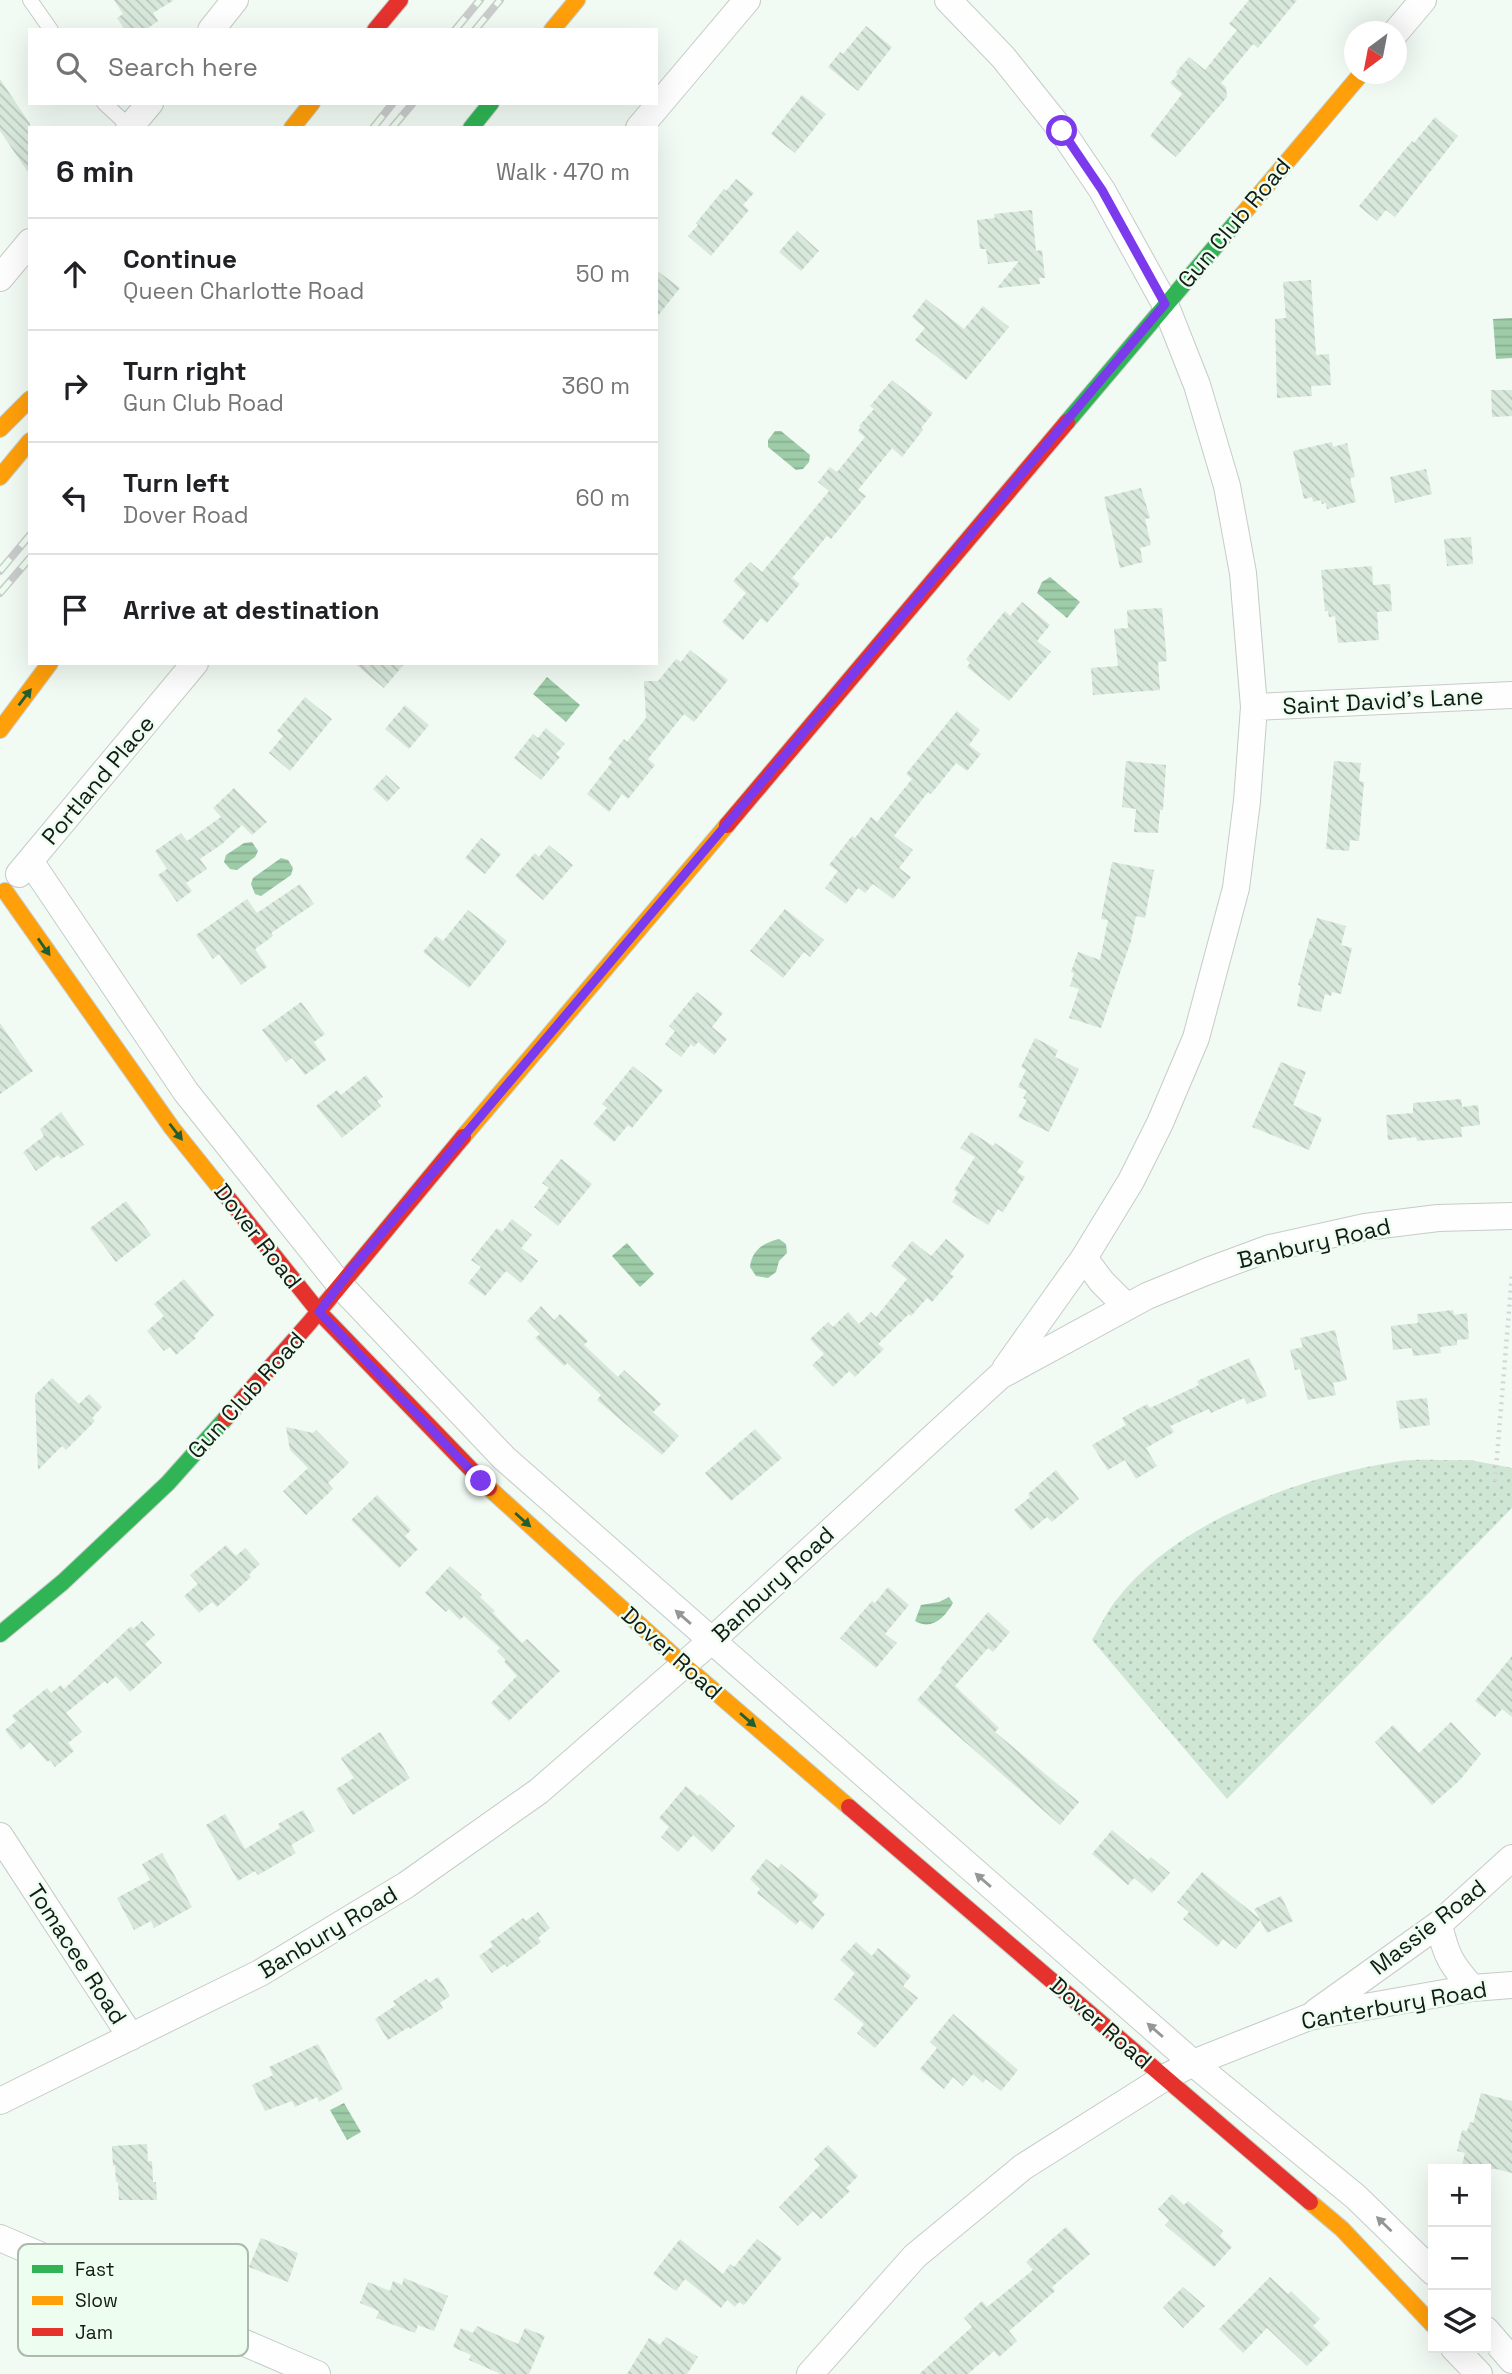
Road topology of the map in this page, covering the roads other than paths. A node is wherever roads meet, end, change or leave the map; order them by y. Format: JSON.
{"nodes":[{"id":1,"x":30,"y":0,"type":"edge"},
{"id":2,"x":235,"y":0,"type":"edge"},
{"id":3,"x":400,"y":0,"type":"edge"},
{"id":4,"x":577,"y":0,"type":"edge"},
{"id":5,"x":747,"y":0,"type":"edge"},
{"id":6,"x":948,"y":0,"type":"edge"},
{"id":7,"x":1423,"y":0,"type":"edge"},
{"id":8,"x":1405,"y":21,"type":"edge"},
{"id":9,"x":50,"y":28,"type":"edge"},
{"id":10,"x":213,"y":28,"type":"edge"},
{"id":11,"x":377,"y":28,"type":"edge"},
{"id":12,"x":554,"y":28,"type":"edge"},
{"id":13,"x":1352,"y":84,"type":"edge"},
{"id":14,"x":106,"y":105,"type":"edge"},
{"id":15,"x":148,"y":105,"type":"edge"},
{"id":16,"x":310,"y":105,"type":"edge"},
{"id":17,"x":489,"y":105,"type":"edge"},
{"id":18,"x":129,"y":126,"type":"edge"},
{"id":19,"x":131,"y":126,"type":"edge"},
{"id":20,"x":294,"y":126,"type":"edge"},
{"id":21,"x":473,"y":126,"type":"edge"},
{"id":22,"x":641,"y":126,"type":"edge"},
{"id":23,"x":28,"y":244,"type":"edge"},
{"id":24,"x":4,"y":262,"type":"edge"},
{"id":25,"x":1165,"y":304,"type":"junction"},
{"id":26,"x":28,"y":401,"type":"edge"},
{"id":27,"x":0,"y":429,"type":"edge"},
{"id":28,"x":28,"y":442,"type":"edge"},
{"id":29,"x":0,"y":477,"type":"edge"},
{"id":30,"x":49,"y":665,"type":"edge"},
{"id":31,"x":193,"y":665,"type":"edge"},
{"id":32,"x":1512,"y":695,"type":"edge"},
{"id":33,"x":1254,"y":707,"type":"junction"},
{"id":34,"x":0,"y":730,"type":"edge"},
{"id":35,"x":30,"y":861,"type":"junction"},
{"id":36,"x":2,"y":894,"type":"edge"},
{"id":37,"x":1512,"y":1216,"type":"edge"},
{"id":38,"x":1084,"y":1258,"type":"junction"},
{"id":39,"x":341,"y":1285,"type":"junction"},
{"id":40,"x":1126,"y":1306,"type":"junction"},
{"id":41,"x":319,"y":1312,"type":"junction"},
{"id":42,"x":1000,"y":1376,"type":"junction"},
{"id":43,"x":0,"y":1634,"type":"edge"},
{"id":44,"x":711,"y":1641,"type":"junction"},
{"id":45,"x":684,"y":1665,"type":"junction"},
{"id":46,"x":0,"y":1836,"type":"edge"},
{"id":47,"x":1512,"y":1858,"type":"edge"},
{"id":48,"x":1439,"y":1924,"type":"junction"},
{"id":49,"x":1512,"y":1985,"type":"edge"},
{"id":50,"x":1472,"y":1988,"type":"junction"},
{"id":51,"x":1309,"y":2017,"type":"junction"},
{"id":52,"x":131,"y":2037,"type":"junction"},
{"id":53,"x":1193,"y":2063,"type":"junction"},
{"id":54,"x":1164,"y":2078,"type":"junction"},
{"id":55,"x":0,"y":2101,"type":"edge"},
{"id":56,"x":0,"y":2238,"type":"edge"},
{"id":57,"x":18,"y":2246,"type":"edge"},
{"id":58,"x":1428,"y":2267,"type":"edge"},
{"id":59,"x":1428,"y":2320,"type":"edge"},
{"id":60,"x":1491,"y":2336,"type":"edge"},
{"id":61,"x":248,"y":2344,"type":"edge"},
{"id":62,"x":1459,"y":2353,"type":"edge"},
{"id":63,"x":1512,"y":2360,"type":"edge"},
{"id":64,"x":317,"y":2374,"type":"edge"},
{"id":65,"x":810,"y":2374,"type":"edge"},
{"id":66,"x":1479,"y":2374,"type":"edge"}],
"edges":[{"from":1,"to":9,"type":"lane"},
{"from":2,"to":10,"type":"street"},
{"from":3,"to":11,"type":"main road"},
{"from":4,"to":12,"type":"main road"},
{"from":5,"to":22,"type":"street"},
{"from":6,"to":25,"type":"street"},
{"from":7,"to":8,"type":"street"},
{"from":13,"to":25,"type":"main road","name":"Gun Club Road"},
{"from":14,"to":18,"type":"lane"},
{"from":15,"to":19,"type":"street"},
{"from":16,"to":20,"type":"main road"},
{"from":17,"to":21,"type":"main road"},
{"from":23,"to":24,"type":"street"},
{"from":25,"to":33,"type":"street"},
{"from":25,"to":39,"type":"main road","name":"Gun Club Road"},
{"from":26,"to":27,"type":"main road"},
{"from":28,"to":29,"type":"main road"},
{"from":34,"to":30,"type":"main road","one_way":true},
{"from":31,"to":35,"type":"street","name":"Portland Place"},
{"from":32,"to":33,"type":"street","name":"Saint David's Lane"},
{"from":33,"to":38,"type":"street"},
{"from":35,"to":36,"type":"street","name":"Portland Place"},
{"from":35,"to":39,"type":"street","name":"Dover Road"},
{"from":36,"to":41,"type":"main road","name":"Dover Road","one_way":true},
{"from":37,"to":40,"type":"street","name":"Banbury Road"},
{"from":38,"to":40,"type":"street"},
{"from":38,"to":42,"type":"street"},
{"from":39,"to":41,"type":"main road","name":"Gun Club Road"},
{"from":44,"to":39,"type":"street","name":"Dover Road","one_way":true},
{"from":40,"to":42,"type":"street","name":"Banbury Road"},
{"from":41,"to":43,"type":"main road","name":"Gun Club Road"},
{"from":41,"to":45,"type":"main road","name":"Dover Road","one_way":true},
{"from":42,"to":44,"type":"street","name":"Banbury Road"},
{"from":44,"to":45,"type":"street","name":"Banbury Road"},
{"from":53,"to":44,"type":"street","name":"Dover Road","one_way":true},
{"from":45,"to":52,"type":"street","name":"Banbury Road"},
{"from":45,"to":54,"type":"main road","name":"Dover Road","one_way":true},
{"from":46,"to":52,"type":"street","name":"Tomacee Road"},
{"from":47,"to":48,"type":"street","name":"Massie Road"},
{"from":48,"to":50,"type":"street"},
{"from":48,"to":51,"type":"street","name":"Massie Road"},
{"from":49,"to":50,"type":"street","name":"Canterbury Road"},
{"from":50,"to":51,"type":"street","name":"Canterbury Road"},
{"from":51,"to":53,"type":"street","name":"Canterbury Road"},
{"from":52,"to":55,"type":"street","name":"Banbury Road"},
{"from":53,"to":54,"type":"street","name":"Canterbury Road"},
{"from":58,"to":53,"type":"street","name":"Dover Road","one_way":true},
{"from":54,"to":59,"type":"main road","name":"Dover Road"},
{"from":54,"to":65,"type":"street","name":"Canterbury Road"},
{"from":56,"to":57,"type":"street"},
{"from":60,"to":63,"type":"street"},
{"from":61,"to":64,"type":"street"},
{"from":62,"to":66,"type":"street"}]}
